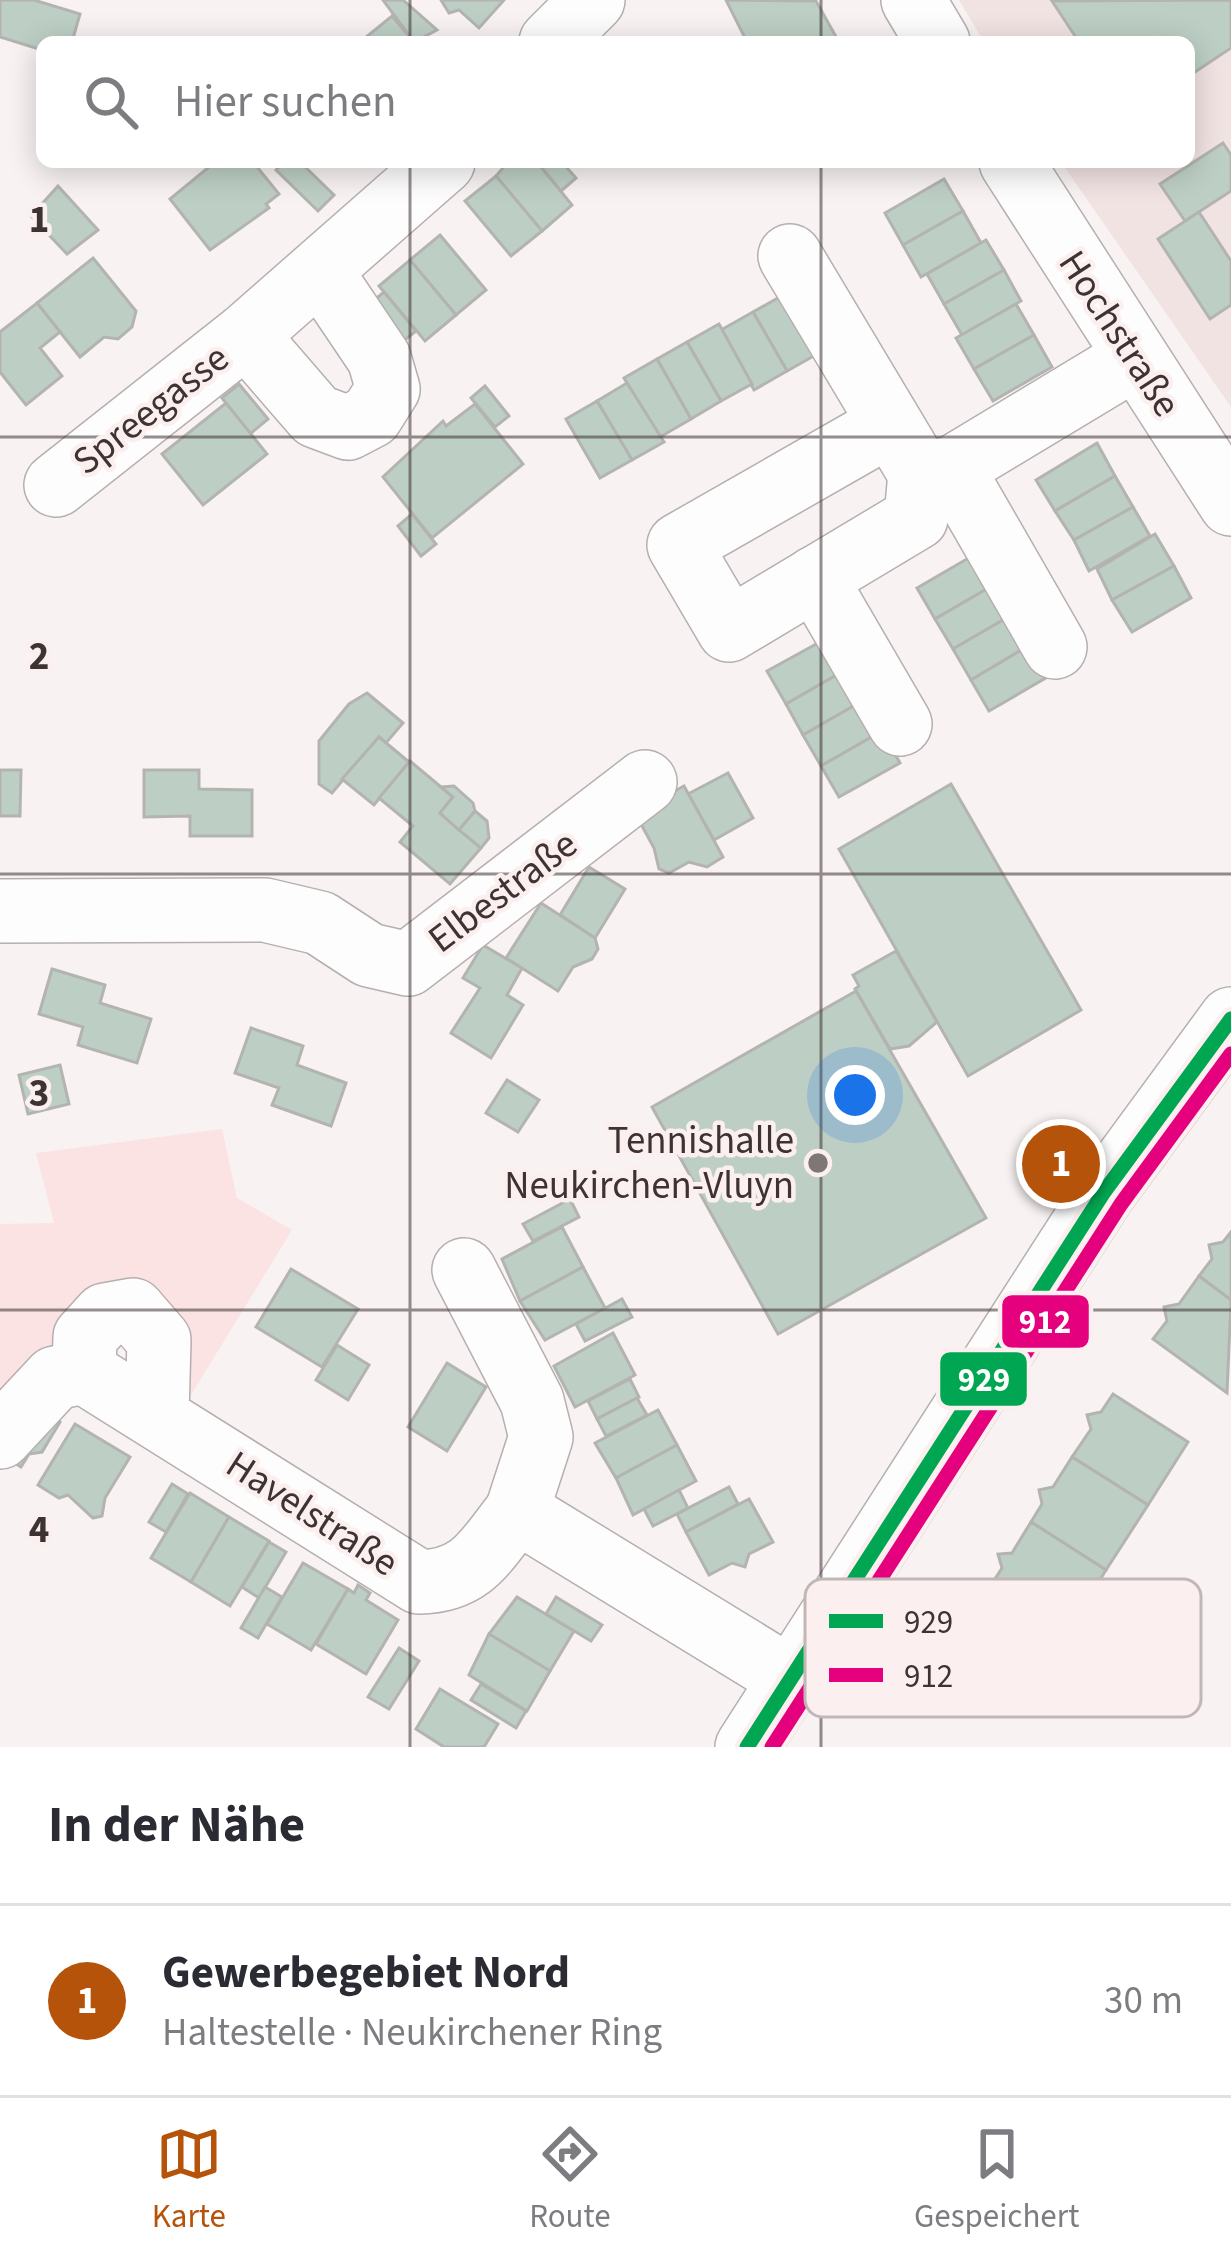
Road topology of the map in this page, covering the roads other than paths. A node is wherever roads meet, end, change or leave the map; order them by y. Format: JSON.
{"nodes":[{"id":1,"x":592,"y":0,"type":"edge"},
{"id":2,"x":913,"y":0,"type":"edge"},
{"id":3,"x":557,"y":36,"type":"edge"},
{"id":4,"x":934,"y":36,"type":"edge"},
{"id":5,"x":436,"y":168,"type":"edge"},
{"id":6,"x":1015,"y":168,"type":"edge"},
{"id":7,"x":790,"y":256,"type":"dead end"},
{"id":8,"x":321,"y":272,"type":"junction"},
{"id":9,"x":246,"y":334,"type":"junction"},
{"id":10,"x":1133,"y":359,"type":"junction"},
{"id":11,"x":920,"y":455,"type":"junction"},
{"id":12,"x":56,"y":484,"type":"dead end"},
{"id":13,"x":1231,"y":504,"type":"edge"},
{"id":14,"x":815,"y":578,"type":"junction"},
{"id":15,"x":1055,"y":647,"type":"dead end"},
{"id":16,"x":900,"y":724,"type":"dead end"},
{"id":17,"x":645,"y":782,"type":"dead end"},
{"id":18,"x":0,"y":911,"type":"edge"},
{"id":19,"x":1231,"y":1018,"type":"edge"},
{"id":20,"x":464,"y":1270,"type":"dead end"},
{"id":21,"x":0,"y":1437,"type":"edge"},
{"id":22,"x":518,"y":1510,"type":"junction"},
{"id":23,"x":852,"y":1579,"type":"edge"},
{"id":24,"x":805,"y":1651,"type":"edge"},
{"id":25,"x":788,"y":1677,"type":"junction"},
{"id":26,"x":747,"y":1747,"type":"edge"}],
"edges":[{"from":1,"to":3,"type":"street"},
{"from":2,"to":4,"type":"street"},
{"from":5,"to":8,"type":"street","name":"Spreegasse"},
{"from":6,"to":10,"type":"street","name":"Hochstraße"},
{"from":7,"to":11,"type":"street"},
{"from":8,"to":9,"type":"street","name":"Spreegasse"},
{"from":8,"to":9,"type":"street","name":"Spreegasse"},
{"from":9,"to":12,"type":"street","name":"Spreegasse"},
{"from":10,"to":11,"type":"street"},
{"from":10,"to":13,"type":"street","name":"Hochstraße"},
{"from":11,"to":14,"type":"street"},
{"from":11,"to":14,"type":"street"},
{"from":11,"to":15,"type":"street"},
{"from":14,"to":16,"type":"street"},
{"from":17,"to":18,"type":"street","name":"Elbestraße"},
{"from":19,"to":23,"type":"street"},
{"from":20,"to":22,"type":"street","name":"Havelstraße"},
{"from":21,"to":22,"type":"street","name":"Havelstraße"},
{"from":22,"to":25,"type":"street"},
{"from":24,"to":25,"type":"street"},
{"from":25,"to":26,"type":"street"}]}
